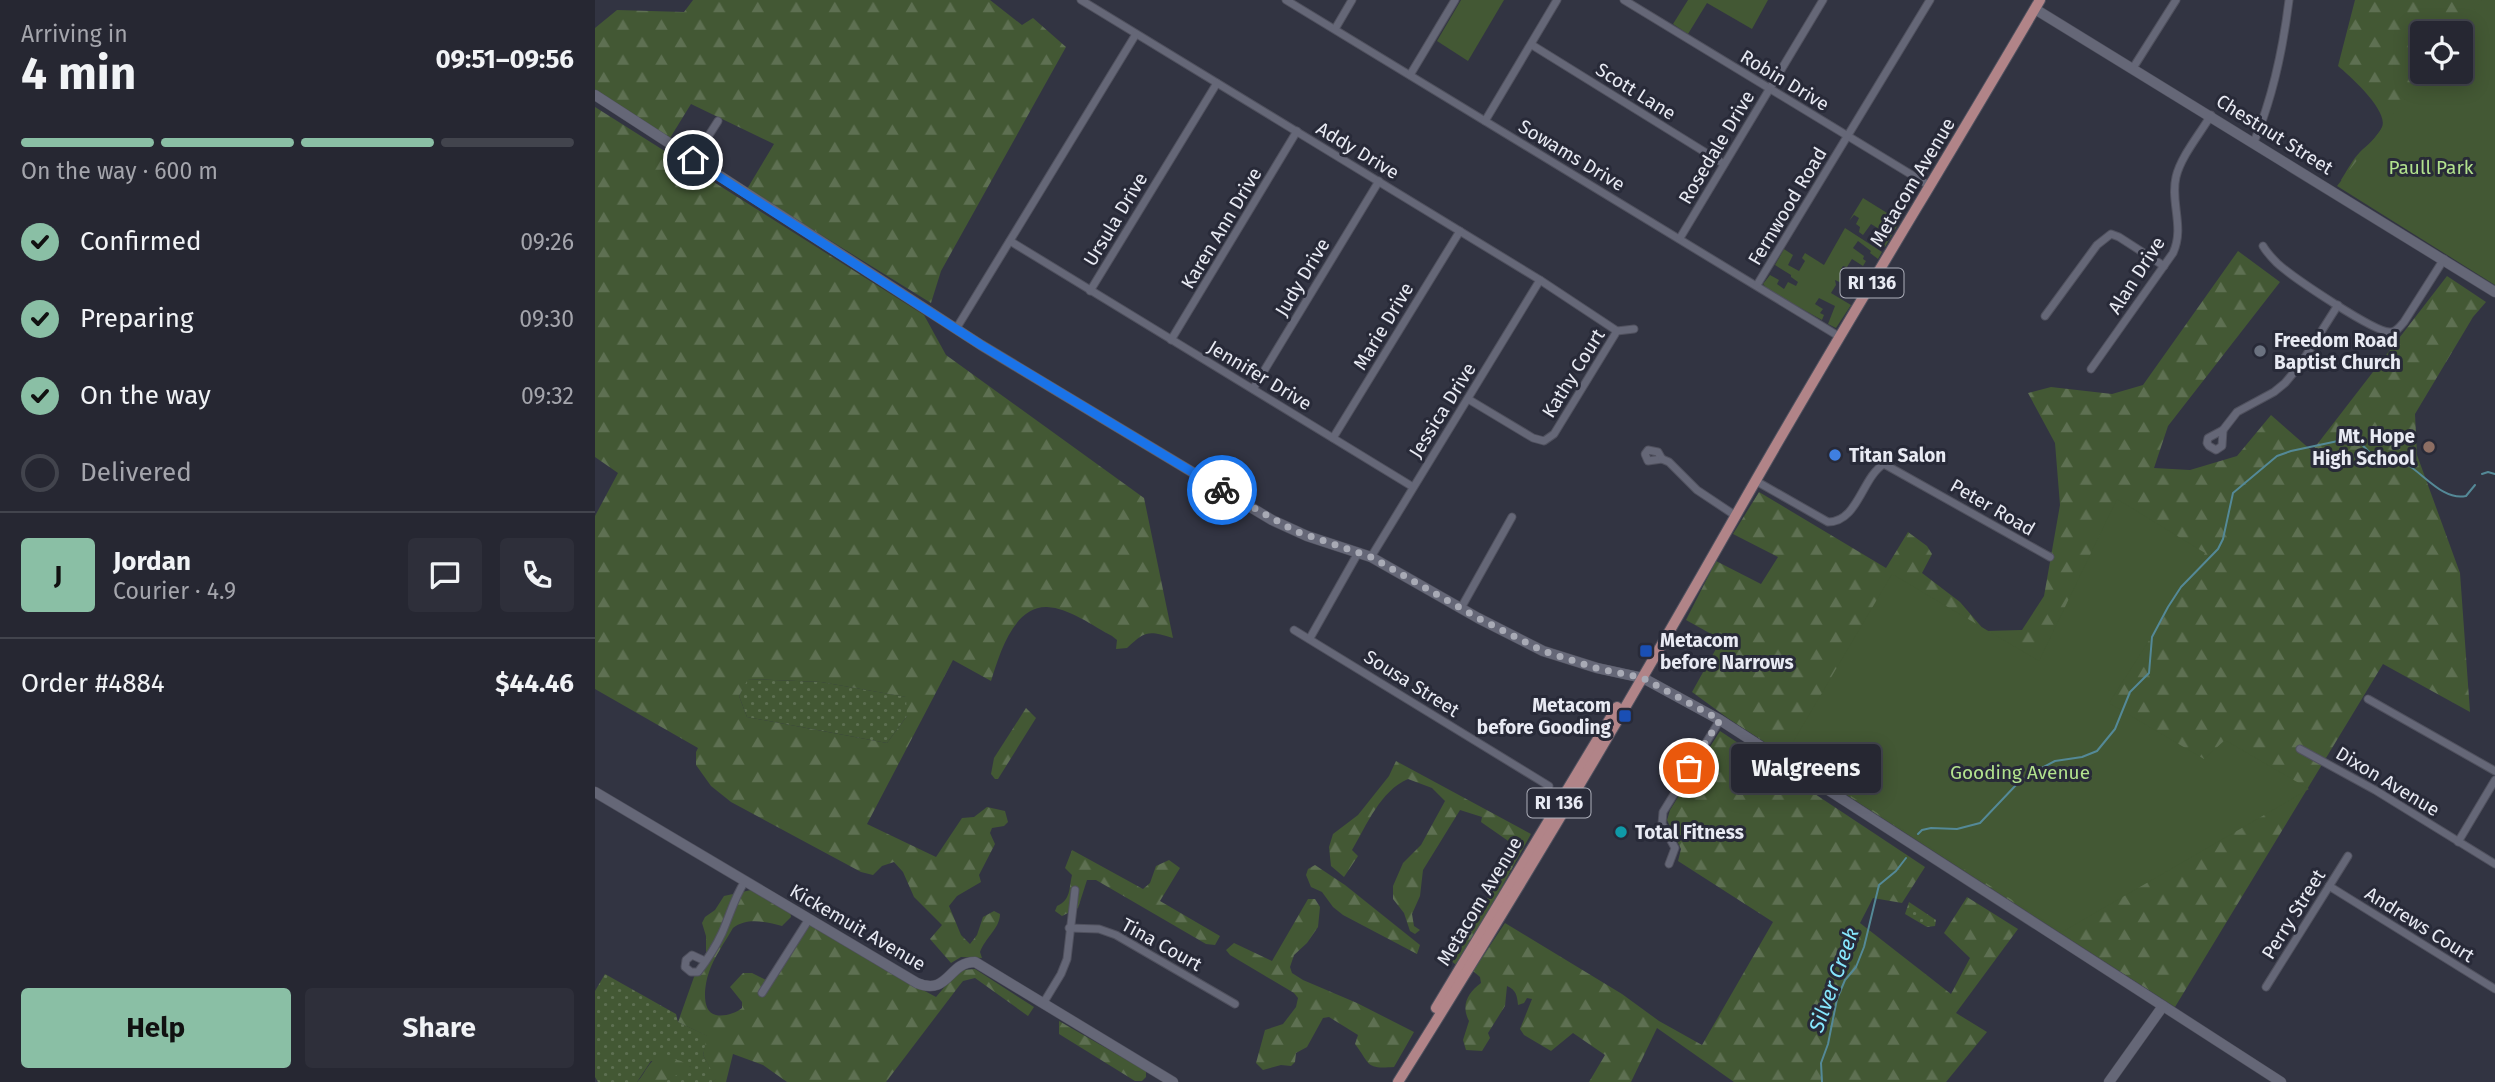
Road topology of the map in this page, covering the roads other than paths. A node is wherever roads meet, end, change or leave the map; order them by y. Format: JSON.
{"nodes":[{"id":1,"x":1081,"y":0,"type":"edge"},
{"id":2,"x":1286,"y":0,"type":"edge"},
{"id":3,"x":1352,"y":0,"type":"edge"},
{"id":4,"x":1455,"y":0,"type":"edge"},
{"id":5,"x":1557,"y":0,"type":"edge"},
{"id":6,"x":1624,"y":0,"type":"edge"},
{"id":7,"x":1823,"y":0,"type":"edge"},
{"id":8,"x":1930,"y":0,"type":"edge"},
{"id":9,"x":2176,"y":0,"type":"edge"},
{"id":10,"x":2289,"y":0,"type":"edge"},
{"id":11,"x":2037,"y":4,"type":"edge"},
{"id":12,"x":1335,"y":29,"type":"junction"},
{"id":13,"x":1136,"y":34,"type":"junction"},
{"id":14,"x":1532,"y":45,"type":"junction"},
{"id":15,"x":2133,"y":68,"type":"junction"},
{"id":16,"x":1410,"y":75,"type":"junction"},
{"id":17,"x":1217,"y":83,"type":"junction"},
{"id":18,"x":1770,"y":89,"type":"junction"},
{"id":19,"x":595,"y":95,"type":"edge"},
{"id":20,"x":2211,"y":116,"type":"junction"},
{"id":21,"x":718,"y":121,"type":"dead end"},
{"id":22,"x":1485,"y":121,"type":"junction"},
{"id":23,"x":1297,"y":131,"type":"junction"},
{"id":24,"x":1847,"y":137,"type":"junction"},
{"id":25,"x":2254,"y":142,"type":"junction"},
{"id":26,"x":693,"y":160,"type":"junction"},
{"id":27,"x":1724,"y":164,"type":"junction"},
{"id":28,"x":1379,"y":181,"type":"junction"},
{"id":29,"x":1930,"y":186,"type":"junction"},
{"id":30,"x":1460,"y":231,"type":"junction"},
{"id":31,"x":1680,"y":238,"type":"junction"},
{"id":32,"x":1010,"y":241,"type":"junction"},
{"id":33,"x":2263,"y":246,"type":"dead end"},
{"id":34,"x":2444,"y":259,"type":"junction"},
{"id":35,"x":2164,"y":266,"type":"junction"},
{"id":36,"x":1540,"y":280,"type":"junction"},
{"id":37,"x":1757,"y":285,"type":"junction"},
{"id":38,"x":1090,"y":291,"type":"junction"},
{"id":39,"x":2495,"y":292,"type":"edge"},
{"id":40,"x":2338,"y":305,"type":"junction"},
{"id":41,"x":2045,"y":316,"type":"dead end"},
{"id":42,"x":956,"y":329,"type":"junction"},
{"id":43,"x":1634,"y":329,"type":"dead end"},
{"id":44,"x":1617,"y":331,"type":"junction"},
{"id":45,"x":1840,"y":337,"type":"junction"},
{"id":46,"x":1171,"y":340,"type":"junction"},
{"id":47,"x":2091,"y":369,"type":"dead end"},
{"id":48,"x":1253,"y":389,"type":"junction"},
{"id":49,"x":1468,"y":399,"type":"junction"},
{"id":50,"x":2223,"y":430,"type":"dead end"},
{"id":51,"x":1333,"y":438,"type":"junction"},
{"id":52,"x":1662,"y":459,"type":"dead end"},
{"id":53,"x":1756,"y":481,"type":"junction"},
{"id":54,"x":1413,"y":487,"type":"junction"},
{"id":55,"x":1512,"y":517,"type":"dead end"},
{"id":56,"x":1733,"y":522,"type":"junction"},
{"id":57,"x":1358,"y":553,"type":"junction"},
{"id":58,"x":1371,"y":557,"type":"junction"},
{"id":59,"x":2049,"y":557,"type":"dead end"},
{"id":60,"x":1461,"y":608,"type":"junction"},
{"id":61,"x":1294,"y":630,"type":"dead end"},
{"id":62,"x":1310,"y":638,"type":"junction"},
{"id":63,"x":1640,"y":677,"type":"junction"},
{"id":64,"x":2368,"y":699,"type":"dead end"},
{"id":65,"x":1720,"y":720,"type":"junction"},
{"id":66,"x":2300,"y":749,"type":"dead end"},
{"id":67,"x":2495,"y":771,"type":"edge"},
{"id":68,"x":2495,"y":780,"type":"edge"},
{"id":69,"x":1549,"y":786,"type":"dead end"},
{"id":70,"x":595,"y":792,"type":"edge"},
{"id":71,"x":2458,"y":842,"type":"junction"},
{"id":72,"x":2347,"y":856,"type":"dead end"},
{"id":73,"x":1669,"y":864,"type":"dead end"},
{"id":74,"x":2495,"y":864,"type":"edge"},
{"id":75,"x":745,"y":881,"type":"junction"},
{"id":76,"x":2329,"y":886,"type":"junction"},
{"id":77,"x":1075,"y":890,"type":"dead end"},
{"id":78,"x":809,"y":919,"type":"junction"},
{"id":79,"x":1069,"y":929,"type":"junction"},
{"id":80,"x":705,"y":961,"type":"dead end"},
{"id":81,"x":2266,"y":988,"type":"dead end"},
{"id":82,"x":2495,"y":989,"type":"edge"},
{"id":83,"x":762,"y":993,"type":"dead end"},
{"id":84,"x":1044,"y":1002,"type":"junction"},
{"id":85,"x":1235,"y":1004,"type":"dead end"},
{"id":86,"x":2163,"y":1006,"type":"junction"},
{"id":87,"x":1173,"y":1082,"type":"edge"},
{"id":88,"x":1396,"y":1082,"type":"edge"},
{"id":89,"x":2109,"y":1082,"type":"edge"},
{"id":90,"x":2281,"y":1082,"type":"edge"}],
"edges":[{"from":1,"to":13,"type":"street","name":"Addy Drive"},
{"from":2,"to":12,"type":"street","name":"Sowams Drive"},
{"from":3,"to":12,"type":"street"},
{"from":4,"to":16,"type":"street"},
{"from":5,"to":14,"type":"street"},
{"from":6,"to":18,"type":"street","name":"Robin Drive"},
{"from":7,"to":18,"type":"street","name":"Rosedale Drive"},
{"from":8,"to":24,"type":"street","name":"Fernwood Road"},
{"from":9,"to":15,"type":"street"},
{"from":10,"to":25,"type":"street"},
{"from":11,"to":15,"type":"street","name":"Chestnut Street"},
{"from":11,"to":29,"type":"main road","name":"Metacom Avenue","number":"RI 136"},
{"from":12,"to":16,"type":"street","name":"Sowams Drive"},
{"from":13,"to":17,"type":"street","name":"Addy Drive"},
{"from":13,"to":32,"type":"street"},
{"from":14,"to":22,"type":"street"},
{"from":14,"to":27,"type":"street","name":"Scott Lane"},
{"from":15,"to":20,"type":"street","name":"Chestnut Street"},
{"from":16,"to":22,"type":"street","name":"Sowams Drive"},
{"from":17,"to":23,"type":"street","name":"Addy Drive"},
{"from":17,"to":38,"type":"street","name":"Ursula Drive"},
{"from":18,"to":24,"type":"street","name":"Robin Drive"},
{"from":18,"to":27,"type":"street","name":"Rosedale Drive"},
{"from":19,"to":26,"type":"street"},
{"from":20,"to":25,"type":"street","name":"Chestnut Street"},
{"from":20,"to":35,"type":"street","name":"Alan Drive"},
{"from":21,"to":26,"type":"street"},
{"from":22,"to":31,"type":"street","name":"Sowams Drive"},
{"from":23,"to":28,"type":"street","name":"Addy Drive"},
{"from":23,"to":46,"type":"street","name":"Karen Ann Drive"},
{"from":24,"to":29,"type":"street","name":"Robin Drive"},
{"from":24,"to":37,"type":"street","name":"Fernwood Road"},
{"from":25,"to":34,"type":"street","name":"Chestnut Street"},
{"from":26,"to":42,"type":"street"},
{"from":27,"to":31,"type":"street","name":"Rosedale Drive"},
{"from":28,"to":30,"type":"street","name":"Addy Drive"},
{"from":28,"to":48,"type":"street","name":"Judy Drive"},
{"from":29,"to":45,"type":"main road","name":"Metacom Avenue","number":"RI 136"},
{"from":30,"to":36,"type":"street","name":"Addy Drive"},
{"from":30,"to":51,"type":"street","name":"Marie Drive"},
{"from":31,"to":37,"type":"street","name":"Sowams Drive"},
{"from":32,"to":38,"type":"street","name":"Ursula Drive"},
{"from":32,"to":42,"type":"street"},
{"from":33,"to":40,"type":"street"},
{"from":34,"to":39,"type":"street","name":"Chestnut Street"},
{"from":34,"to":40,"type":"street"},
{"from":35,"to":41,"type":"street"},
{"from":35,"to":47,"type":"street","name":"Alan Drive"},
{"from":36,"to":44,"type":"street","name":"Addy Drive"},
{"from":36,"to":49,"type":"street","name":"Jessica Drive"},
{"from":37,"to":45,"type":"street","name":"Sowams Drive"},
{"from":38,"to":46,"type":"street","name":"Jennifer Drive"},
{"from":40,"to":50,"type":"street"},
{"from":42,"to":57,"type":"street"},
{"from":43,"to":44,"type":"street","name":"Kathy Court"},
{"from":44,"to":49,"type":"street","name":"Kathy Court"},
{"from":45,"to":53,"type":"main road","name":"Metacom Avenue","number":"RI 136"},
{"from":46,"to":48,"type":"street","name":"Jennifer Drive"},
{"from":48,"to":51,"type":"street","name":"Jennifer Drive"},
{"from":49,"to":54,"type":"street","name":"Jessica Drive"},
{"from":51,"to":54,"type":"street","name":"Jennifer Drive"},
{"from":52,"to":56,"type":"street"},
{"from":53,"to":56,"type":"main road","name":"Metacom Avenue","number":"RI 136"},
{"from":53,"to":59,"type":"street","name":"Peter Road"},
{"from":54,"to":58,"type":"street","name":"Jessica Drive"},
{"from":55,"to":60,"type":"street"},
{"from":56,"to":63,"type":"main road","name":"Metacom Avenue","number":"RI 136"},
{"from":57,"to":58,"type":"street"},
{"from":57,"to":62,"type":"street"},
{"from":58,"to":60,"type":"street"},
{"from":60,"to":63,"type":"street"},
{"from":61,"to":62,"type":"street","name":"Sousa Street"},
{"from":62,"to":69,"type":"street","name":"Sousa Street"},
{"from":63,"to":65,"type":"street"},
{"from":63,"to":88,"type":"main road","name":"Metacom Avenue","number":"RI 136"},
{"from":64,"to":67,"type":"street"},
{"from":65,"to":73,"type":"street"},
{"from":65,"to":86,"type":"street"},
{"from":66,"to":71,"type":"street","name":"Dixon Avenue"},
{"from":68,"to":71,"type":"street"},
{"from":70,"to":75,"type":"street","name":"Kickemuit Avenue"},
{"from":71,"to":74,"type":"street","name":"Dixon Avenue"},
{"from":72,"to":76,"type":"street","name":"Perry Street"},
{"from":75,"to":78,"type":"street","name":"Kickemuit Avenue"},
{"from":75,"to":80,"type":"street"},
{"from":76,"to":81,"type":"street","name":"Perry Street"},
{"from":76,"to":82,"type":"street","name":"Andrews Court"},
{"from":77,"to":79,"type":"street"},
{"from":78,"to":83,"type":"street"},
{"from":78,"to":84,"type":"street","name":"Kickemuit Avenue"},
{"from":79,"to":84,"type":"street"},
{"from":79,"to":85,"type":"street","name":"Tina Court"},
{"from":84,"to":87,"type":"street","name":"Kickemuit Avenue"},
{"from":86,"to":89,"type":"street"},
{"from":86,"to":90,"type":"street"}]}
